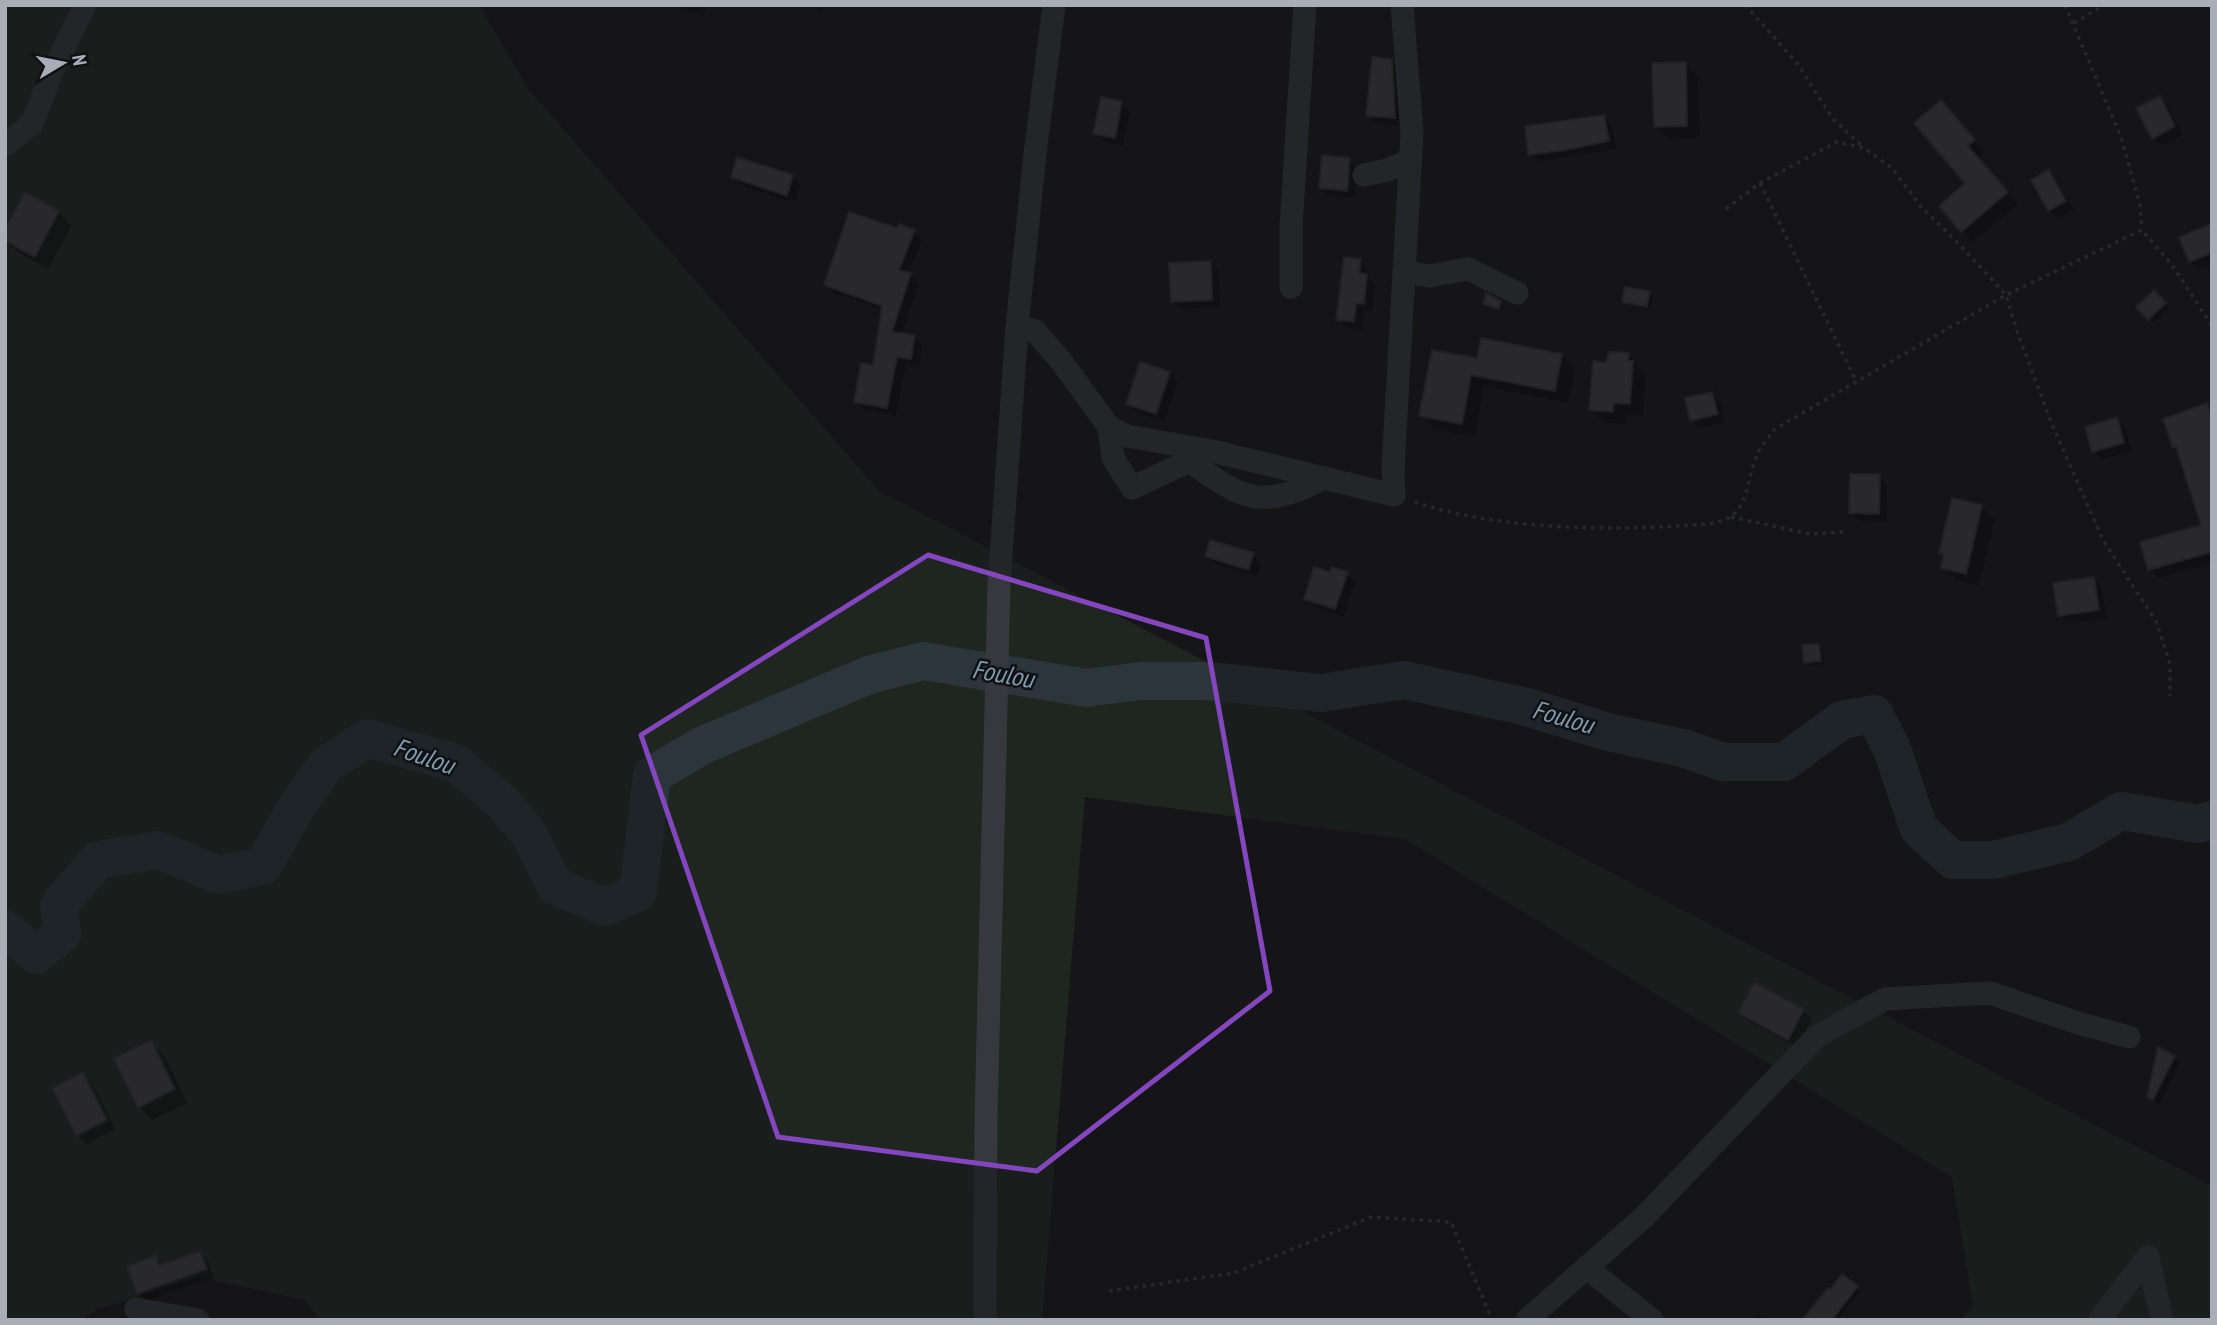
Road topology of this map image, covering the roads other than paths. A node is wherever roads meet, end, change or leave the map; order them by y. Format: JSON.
{"nodes":[{"id":1,"x":85,"y":5,"type":"edge"},
{"id":2,"x":1054,"y":5,"type":"edge"},
{"id":3,"x":1305,"y":5,"type":"edge"},
{"id":4,"x":1402,"y":5,"type":"edge"},
{"id":5,"x":5,"y":145,"type":"edge"},
{"id":6,"x":1409,"y":161,"type":"junction"},
{"id":7,"x":1364,"y":175,"type":"dead end"},
{"id":8,"x":1404,"y":272,"type":"junction"},
{"id":9,"x":1291,"y":287,"type":"dead end"},
{"id":10,"x":1517,"y":293,"type":"dead end"},
{"id":11,"x":1017,"y":327,"type":"junction"},
{"id":12,"x":1109,"y":426,"type":"junction"},
{"id":13,"x":1325,"y":478,"type":"junction"},
{"id":14,"x":2129,"y":1037,"type":"dead end"},
{"id":15,"x":1587,"y":1268,"type":"junction"},
{"id":16,"x":136,"y":1309,"type":"dead end"},
{"id":17,"x":1540,"y":1316,"type":"edge"},
{"id":18,"x":198,"y":1320,"type":"edge"},
{"id":19,"x":985,"y":1320,"type":"edge"},
{"id":20,"x":1652,"y":1320,"type":"edge"},
{"id":21,"x":2098,"y":1320,"type":"edge"},
{"id":22,"x":2162,"y":1320,"type":"edge"}],
"edges":[{"from":1,"to":5,"type":"street"},
{"from":2,"to":11,"type":"street"},
{"from":3,"to":9,"type":"street"},
{"from":4,"to":6,"type":"street"},
{"from":6,"to":7,"type":"street"},
{"from":6,"to":8,"type":"street"},
{"from":8,"to":10,"type":"street"},
{"from":8,"to":13,"type":"street"},
{"from":11,"to":12,"type":"street"},
{"from":11,"to":19,"type":"street"},
{"from":12,"to":13,"type":"street"},
{"from":12,"to":13,"type":"street"},
{"from":14,"to":15,"type":"street"},
{"from":15,"to":17,"type":"street"},
{"from":15,"to":20,"type":"street"},
{"from":16,"to":18,"type":"street"},
{"from":21,"to":22,"type":"street"}]}
